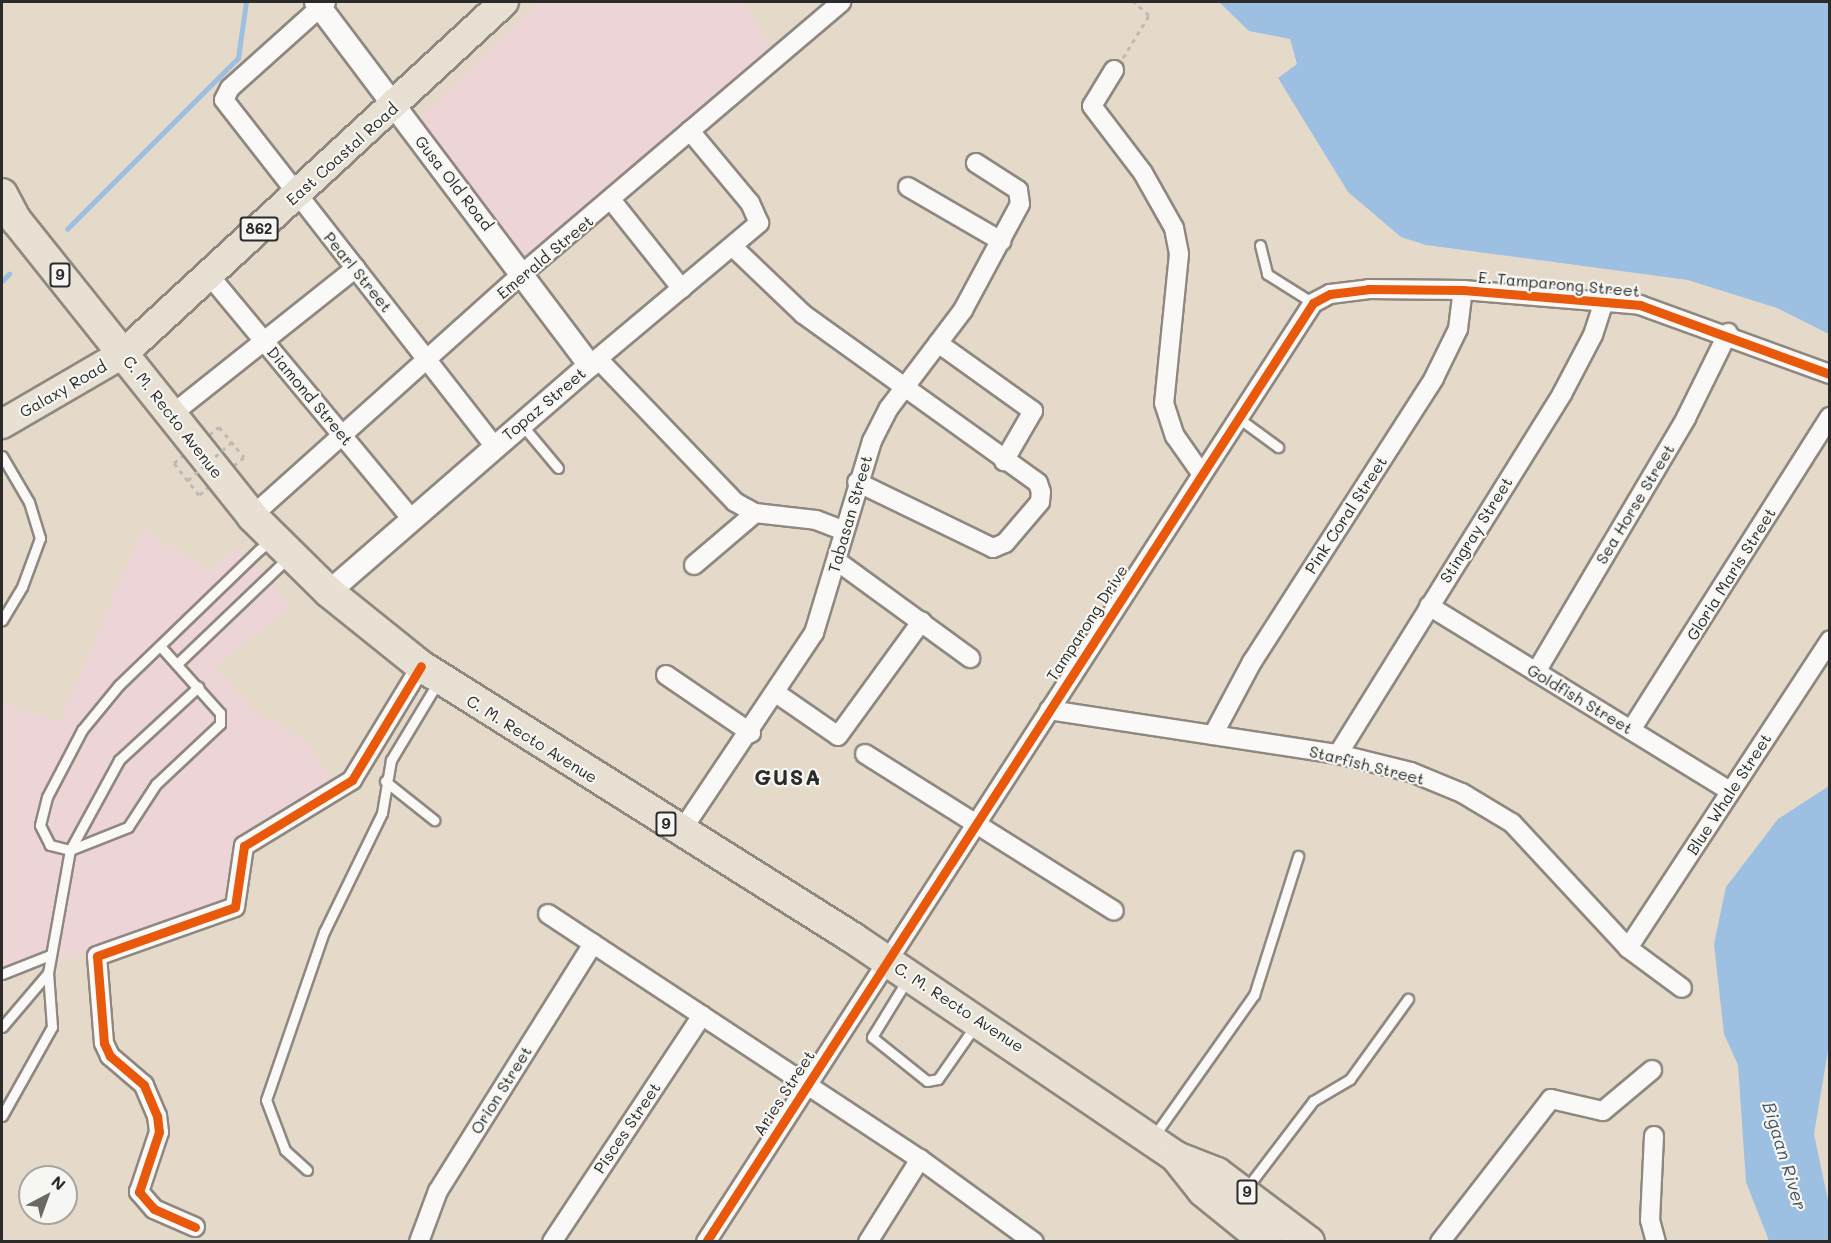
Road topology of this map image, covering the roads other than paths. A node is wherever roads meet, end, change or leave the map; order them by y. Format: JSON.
{"nodes":[{"id":1,"x":504,"y":2,"type":"edge"},
{"id":2,"x":841,"y":2,"type":"edge"},
{"id":3,"x":321,"y":3,"type":"edge"},
{"id":4,"x":1114,"y":70,"type":"road end"},
{"id":5,"x":394,"y":106,"type":"junction"},
{"id":6,"x":690,"y":131,"type":"junction"},
{"id":7,"x":976,"y":163,"type":"dead end"},
{"id":8,"x":908,"y":187,"type":"dead end"},
{"id":9,"x":2,"y":194,"type":"edge"},
{"id":10,"x":296,"y":195,"type":"junction"},
{"id":11,"x":612,"y":201,"type":"junction"},
{"id":12,"x":1001,"y":241,"type":"junction"},
{"id":13,"x":1260,"y":245,"type":"dead end"},
{"id":14,"x":734,"y":247,"type":"junction"},
{"id":15,"x":356,"y":268,"type":"junction"},
{"id":16,"x":523,"y":273,"type":"junction"},
{"id":17,"x":210,"y":275,"type":"junction"},
{"id":18,"x":682,"y":289,"type":"junction"},
{"id":19,"x":1463,"y":290,"type":"junction"},
{"id":20,"x":1604,"y":302,"type":"junction"},
{"id":21,"x":1313,"y":303,"type":"junction"},
{"id":22,"x":1728,"y":333,"type":"junction"},
{"id":23,"x":265,"y":342,"type":"junction"},
{"id":24,"x":938,"y":343,"type":"junction"},
{"id":25,"x":124,"y":353,"type":"junction"},
{"id":26,"x":427,"y":360,"type":"junction"},
{"id":27,"x":594,"y":362,"type":"junction"},
{"id":28,"x":1830,"y":374,"type":"edge"},
{"id":29,"x":903,"y":388,"type":"junction"},
{"id":30,"x":171,"y":415,"type":"junction"},
{"id":31,"x":1237,"y":417,"type":"junction"},
{"id":32,"x":1830,"y":417,"type":"edge"},
{"id":33,"x":521,"y":423,"type":"junction"},
{"id":34,"x":2,"y":424,"type":"edge"},
{"id":35,"x":343,"y":436,"type":"junction"},
{"id":36,"x":494,"y":446,"type":"junction"},
{"id":37,"x":1278,"y":447,"type":"dead end"},
{"id":38,"x":2,"y":456,"type":"edge"},
{"id":39,"x":1004,"y":461,"type":"junction"},
{"id":40,"x":558,"y":468,"type":"dead end"},
{"id":41,"x":1200,"y":474,"type":"junction"},
{"id":42,"x":856,"y":482,"type":"junction"},
{"id":43,"x":755,"y":513,"type":"junction"},
{"id":44,"x":252,"y":516,"type":"junction"},
{"id":45,"x":410,"y":518,"type":"junction"},
{"id":46,"x":844,"y":531,"type":"junction"},
{"id":47,"x":281,"y":548,"type":"junction"},
{"id":48,"x":837,"y":561,"type":"junction"},
{"id":49,"x":694,"y":565,"type":"dead end"},
{"id":50,"x":329,"y":592,"type":"junction"},
{"id":51,"x":1429,"y":606,"type":"junction"},
{"id":52,"x":2,"y":620,"type":"edge"},
{"id":53,"x":922,"y":621,"type":"junction"},
{"id":54,"x":1830,"y":640,"type":"edge"},
{"id":55,"x":160,"y":646,"type":"junction"},
{"id":56,"x":970,"y":658,"type":"dead end"},
{"id":57,"x":178,"y":663,"type":"junction"},
{"id":58,"x":1536,"y":672,"type":"junction"},
{"id":59,"x":430,"y":673,"type":"junction"},
{"id":60,"x":666,"y":675,"type":"dead end"},
{"id":61,"x":198,"y":687,"type":"junction"},
{"id":62,"x":776,"y":693,"type":"junction"},
{"id":63,"x":1049,"y":710,"type":"junction"},
{"id":64,"x":1631,"y":730,"type":"junction"},
{"id":65,"x":751,"y":733,"type":"junction"},
{"id":66,"x":1213,"y":735,"type":"junction"},
{"id":67,"x":865,"y":754,"type":"dead end"},
{"id":68,"x":1338,"y":754,"type":"junction"},
{"id":69,"x":385,"y":781,"type":"junction"},
{"id":70,"x":1731,"y":791,"type":"junction"},
{"id":71,"x":434,"y":820,"type":"dead end"},
{"id":72,"x":977,"y":825,"type":"junction"},
{"id":73,"x":680,"y":832,"type":"junction"},
{"id":74,"x":70,"y":850,"type":"junction"},
{"id":75,"x":1298,"y":856,"type":"dead end"},
{"id":76,"x":1114,"y":911,"type":"dead end"},
{"id":77,"x":548,"y":914,"type":"dead end"},
{"id":78,"x":593,"y":944,"type":"junction"},
{"id":79,"x":1628,"y":948,"type":"junction"},
{"id":80,"x":50,"y":955,"type":"junction"},
{"id":81,"x":899,"y":969,"type":"junction"},
{"id":82,"x":48,"y":973,"type":"junction"},
{"id":83,"x":2,"y":974,"type":"edge"},
{"id":84,"x":1682,"y":988,"type":"dead end"},
{"id":85,"x":1408,"y":999,"type":"dead end"},
{"id":86,"x":702,"y":1015,"type":"junction"},
{"id":87,"x":979,"y":1020,"type":"junction"},
{"id":88,"x":2,"y":1027,"type":"edge"},
{"id":89,"x":1652,"y":1070,"type":"dead end"},
{"id":90,"x":807,"y":1083,"type":"junction"},
{"id":91,"x":2,"y":1116,"type":"edge"},
{"id":92,"x":1654,"y":1136,"type":"dead end"},
{"id":93,"x":1152,"y":1139,"type":"junction"},
{"id":94,"x":1176,"y":1157,"type":"junction"},
{"id":95,"x":920,"y":1159,"type":"junction"},
{"id":96,"x":307,"y":1170,"type":"dead end"},
{"id":97,"x":1244,"y":1191,"type":"junction"},
{"id":98,"x":195,"y":1227,"type":"dead end"},
{"id":99,"x":1450,"y":1238,"type":"edge"},
{"id":100,"x":420,"y":1242,"type":"edge"},
{"id":101,"x":552,"y":1242,"type":"edge"},
{"id":102,"x":706,"y":1242,"type":"edge"},
{"id":103,"x":868,"y":1242,"type":"edge"},
{"id":104,"x":1034,"y":1242,"type":"edge"},
{"id":105,"x":1266,"y":1242,"type":"edge"},
{"id":106,"x":1309,"y":1242,"type":"edge"},
{"id":107,"x":1656,"y":1242,"type":"edge"}],
"edges":[{"from":1,"to":5,"type":"main road","name":"East Coastal Road","number":"862"},
{"from":2,"to":6,"type":"street","name":"Emerald Street"},
{"from":3,"to":5,"type":"street","name":"Gusa Old Road"},
{"from":3,"to":10,"type":"street","name":"Pearl Street"},
{"from":4,"to":41,"type":"street"},
{"from":5,"to":10,"type":"main road","name":"East Coastal Road","number":"862"},
{"from":5,"to":16,"type":"street","name":"Gusa Old Road"},
{"from":6,"to":11,"type":"street","name":"Emerald Street"},
{"from":6,"to":14,"type":"street","name":"Topaz Street"},
{"from":7,"to":12,"type":"street","name":"Tabasan Street"},
{"from":8,"to":12,"type":"street"},
{"from":9,"to":25,"type":"highway","name":"C. M. Recto Avenue","number":"9"},
{"from":10,"to":15,"type":"street","name":"Pearl Street"},
{"from":10,"to":17,"type":"main road","name":"East Coastal Road","number":"862"},
{"from":11,"to":16,"type":"street","name":"Emerald Street"},
{"from":11,"to":18,"type":"street"},
{"from":12,"to":24,"type":"street","name":"Tabasan Street"},
{"from":13,"to":21,"type":"lane"},
{"from":14,"to":18,"type":"street","name":"Topaz Street"},
{"from":14,"to":29,"type":"street"},
{"from":15,"to":23,"type":"street"},
{"from":15,"to":26,"type":"street","name":"Pearl Street"},
{"from":16,"to":26,"type":"street","name":"Emerald Street"},
{"from":16,"to":27,"type":"street","name":"Gusa Old Road"},
{"from":17,"to":23,"type":"street","name":"Diamond Street"},
{"from":17,"to":25,"type":"main road","name":"East Coastal Road","number":"862"},
{"from":18,"to":27,"type":"street","name":"Topaz Street"},
{"from":19,"to":20,"type":"street","name":"E. Tamparong Street"},
{"from":19,"to":21,"type":"street","name":"E. Tamparong Street"},
{"from":19,"to":66,"type":"street","name":"Pink Coral Street"},
{"from":20,"to":22,"type":"street","name":"E. Tamparong Street"},
{"from":20,"to":51,"type":"street","name":"Stingray Street"},
{"from":21,"to":31,"type":"street","name":"Tamparong Drive"},
{"from":22,"to":28,"type":"street","name":"E. Tamparong Street"},
{"from":22,"to":58,"type":"street","name":"Sea Horse Street"},
{"from":23,"to":30,"type":"street"},
{"from":23,"to":35,"type":"street","name":"Diamond Street"},
{"from":24,"to":29,"type":"street","name":"Tabasan Street"},
{"from":24,"to":39,"type":"street"},
{"from":25,"to":30,"type":"highway","name":"C. M. Recto Avenue","number":"9"},
{"from":25,"to":34,"type":"main road","name":"Galaxy Road"},
{"from":26,"to":35,"type":"street","name":"Emerald Street"},
{"from":26,"to":36,"type":"street","name":"Pearl Street"},
{"from":27,"to":33,"type":"street","name":"Topaz Street"},
{"from":27,"to":43,"type":"street"},
{"from":29,"to":39,"type":"street"},
{"from":29,"to":42,"type":"street","name":"Tabasan Street"},
{"from":30,"to":44,"type":"highway","name":"C. M. Recto Avenue","number":"9"},
{"from":31,"to":37,"type":"lane"},
{"from":31,"to":41,"type":"street","name":"Tamparong Drive"},
{"from":32,"to":64,"type":"street","name":"Gloria Maris Street"},
{"from":33,"to":36,"type":"street","name":"Topaz Street"},
{"from":33,"to":40,"type":"lane"},
{"from":35,"to":44,"type":"street","name":"Emerald Street"},
{"from":35,"to":45,"type":"street","name":"Diamond Street"},
{"from":36,"to":45,"type":"street","name":"Topaz Street"},
{"from":38,"to":52,"type":"lane"},
{"from":39,"to":42,"type":"street"},
{"from":41,"to":63,"type":"street","name":"Tamparong Drive"},
{"from":42,"to":46,"type":"street","name":"Tabasan Street"},
{"from":43,"to":46,"type":"street"},
{"from":43,"to":49,"type":"street"},
{"from":44,"to":47,"type":"highway","name":"C. M. Recto Avenue","number":"9"},
{"from":45,"to":50,"type":"street","name":"Topaz Street"},
{"from":46,"to":48,"type":"street","name":"Tabasan Street"},
{"from":47,"to":50,"type":"highway","name":"C. M. Recto Avenue","number":"9"},
{"from":47,"to":55,"type":"lane"},
{"from":47,"to":57,"type":"lane"},
{"from":48,"to":53,"type":"street"},
{"from":48,"to":62,"type":"street","name":"Tabasan Street"},
{"from":50,"to":59,"type":"highway","name":"C. M. Recto Avenue","number":"9"},
{"from":51,"to":58,"type":"street","name":"Goldfish Street"},
{"from":51,"to":68,"type":"street","name":"Stingray Street"},
{"from":53,"to":56,"type":"street"},
{"from":53,"to":62,"type":"street"},
{"from":54,"to":70,"type":"street","name":"Blue Whale Street"},
{"from":55,"to":57,"type":"lane"},
{"from":55,"to":74,"type":"lane"},
{"from":57,"to":61,"type":"lane"},
{"from":58,"to":64,"type":"street","name":"Goldfish Street"},
{"from":59,"to":69,"type":"lane"},
{"from":59,"to":73,"type":"highway","name":"C. M. Recto Avenue","number":"9"},
{"from":59,"to":98,"type":"street"},
{"from":60,"to":65,"type":"street"},
{"from":61,"to":74,"type":"lane"},
{"from":61,"to":74,"type":"lane"},
{"from":62,"to":65,"type":"street","name":"Tabasan Street"},
{"from":63,"to":66,"type":"street","name":"Starfish Street"},
{"from":63,"to":72,"type":"street","name":"Tamparong Drive"},
{"from":64,"to":70,"type":"street","name":"Goldfish Street"},
{"from":65,"to":73,"type":"street","name":"Tabasan Street"},
{"from":66,"to":68,"type":"street","name":"Starfish Street"},
{"from":67,"to":72,"type":"street"},
{"from":68,"to":79,"type":"street","name":"Starfish Street"},
{"from":69,"to":71,"type":"lane"},
{"from":69,"to":96,"type":"lane"},
{"from":70,"to":79,"type":"street","name":"Blue Whale Street"},
{"from":72,"to":76,"type":"street"},
{"from":72,"to":81,"type":"street","name":"Tamparong Drive"},
{"from":73,"to":81,"type":"highway","name":"C. M. Recto Avenue","number":"9"},
{"from":74,"to":80,"type":"lane"},
{"from":75,"to":93,"type":"lane"},
{"from":77,"to":78,"type":"street","name":"Aries Street"},
{"from":78,"to":86,"type":"street","name":"Aries Street"},
{"from":78,"to":100,"type":"street","name":"Orion Street"},
{"from":79,"to":84,"type":"street","name":"Starfish Street"},
{"from":80,"to":82,"type":"lane"},
{"from":80,"to":83,"type":"lane"},
{"from":81,"to":87,"type":"highway","name":"C. M. Recto Avenue","number":"9"},
{"from":81,"to":87,"type":"lane"},
{"from":81,"to":90,"type":"street","name":"Aries Street"},
{"from":82,"to":88,"type":"lane"},
{"from":82,"to":91,"type":"lane"},
{"from":85,"to":97,"type":"lane"},
{"from":86,"to":90,"type":"street","name":"Aries Street"},
{"from":86,"to":101,"type":"street","name":"Pisces Street"},
{"from":87,"to":93,"type":"highway","name":"C. M. Recto Avenue","number":"9"},
{"from":89,"to":99,"type":"street"},
{"from":90,"to":95,"type":"street","name":"Aries Street"},
{"from":90,"to":102,"type":"street","name":"Aries Street"},
{"from":92,"to":107,"type":"street"},
{"from":93,"to":94,"type":"highway","name":"C. M. Recto Avenue","number":"9"},
{"from":94,"to":97,"type":"highway","name":"C. M. Recto Avenue","number":"9"},
{"from":94,"to":105,"type":"highway","name":"C. M. Recto Avenue","number":"9"},
{"from":95,"to":103,"type":"street"},
{"from":95,"to":104,"type":"street","name":"Aries Street"},
{"from":97,"to":106,"type":"highway","name":"C. M. Recto Avenue","number":"9"}]}
